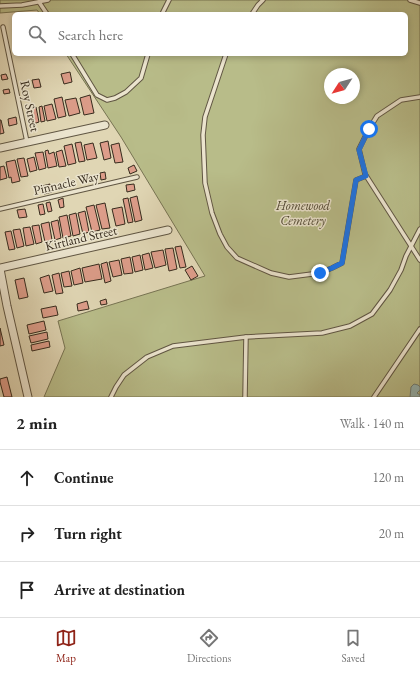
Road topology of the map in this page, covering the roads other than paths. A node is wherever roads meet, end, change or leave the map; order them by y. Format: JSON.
{"nodes":[{"id":1,"x":48,"y":0,"type":"edge"},
{"id":2,"x":169,"y":0,"type":"edge"},
{"id":3,"x":263,"y":0,"type":"edge"},
{"id":4,"x":410,"y":0,"type":"edge"},
{"id":5,"x":40,"y":2,"type":"junction"},
{"id":6,"x":420,"y":3,"type":"edge"},
{"id":7,"x":0,"y":6,"type":"edge"},
{"id":8,"x":46,"y":12,"type":"edge"},
{"id":9,"x":163,"y":12,"type":"edge"},
{"id":10,"x":253,"y":12,"type":"edge"},
{"id":11,"x":3,"y":27,"type":"dead end"},
{"id":12,"x":73,"y":56,"type":"edge"},
{"id":13,"x":147,"y":56,"type":"edge"},
{"id":14,"x":225,"y":56,"type":"edge"},
{"id":15,"x":420,"y":97,"type":"edge"},
{"id":16,"x":105,"y":125,"type":"dead end"},
{"id":17,"x":27,"y":142,"type":"junction"},
{"id":18,"x":0,"y":148,"type":"edge"},
{"id":19,"x":366,"y":176,"type":"junction"},
{"id":20,"x":138,"y":177,"type":"dead end"},
{"id":21,"x":0,"y":209,"type":"edge"},
{"id":22,"x":420,"y":229,"type":"edge"},
{"id":23,"x":168,"y":230,"type":"dead end"},
{"id":24,"x":411,"y":246,"type":"junction"},
{"id":25,"x":420,"y":260,"type":"edge"},
{"id":26,"x":0,"y":269,"type":"edge"},
{"id":27,"x":4,"y":307,"type":"edge"},
{"id":28,"x":420,"y":330,"type":"edge"},
{"id":29,"x":246,"y":337,"type":"junction"},
{"id":30,"x":28,"y":397,"type":"edge"},
{"id":31,"x":111,"y":397,"type":"edge"},
{"id":32,"x":245,"y":397,"type":"edge"},
{"id":33,"x":374,"y":397,"type":"edge"}],
"edges":[{"from":1,"to":5,"type":"lane"},
{"from":2,"to":9,"type":"lane"},
{"from":3,"to":10,"type":"lane"},
{"from":4,"to":6,"type":"lane"},
{"from":5,"to":7,"type":"lane"},
{"from":5,"to":8,"type":"lane"},
{"from":11,"to":17,"type":"lane","name":"Roy Street"},
{"from":12,"to":13,"type":"lane"},
{"from":14,"to":19,"type":"lane"},
{"from":15,"to":19,"type":"lane"},
{"from":16,"to":17,"type":"street"},
{"from":17,"to":18,"type":"street"},
{"from":19,"to":24,"type":"lane"},
{"from":20,"to":21,"type":"lane","name":"Pinnacle Way"},
{"from":22,"to":24,"type":"lane"},
{"from":23,"to":26,"type":"street","name":"Kirtland Street"},
{"from":24,"to":25,"type":"lane"},
{"from":24,"to":29,"type":"lane"},
{"from":26,"to":27,"type":"street"},
{"from":27,"to":30,"type":"street"},
{"from":28,"to":33,"type":"lane"},
{"from":29,"to":31,"type":"lane"},
{"from":29,"to":32,"type":"lane"}]}
